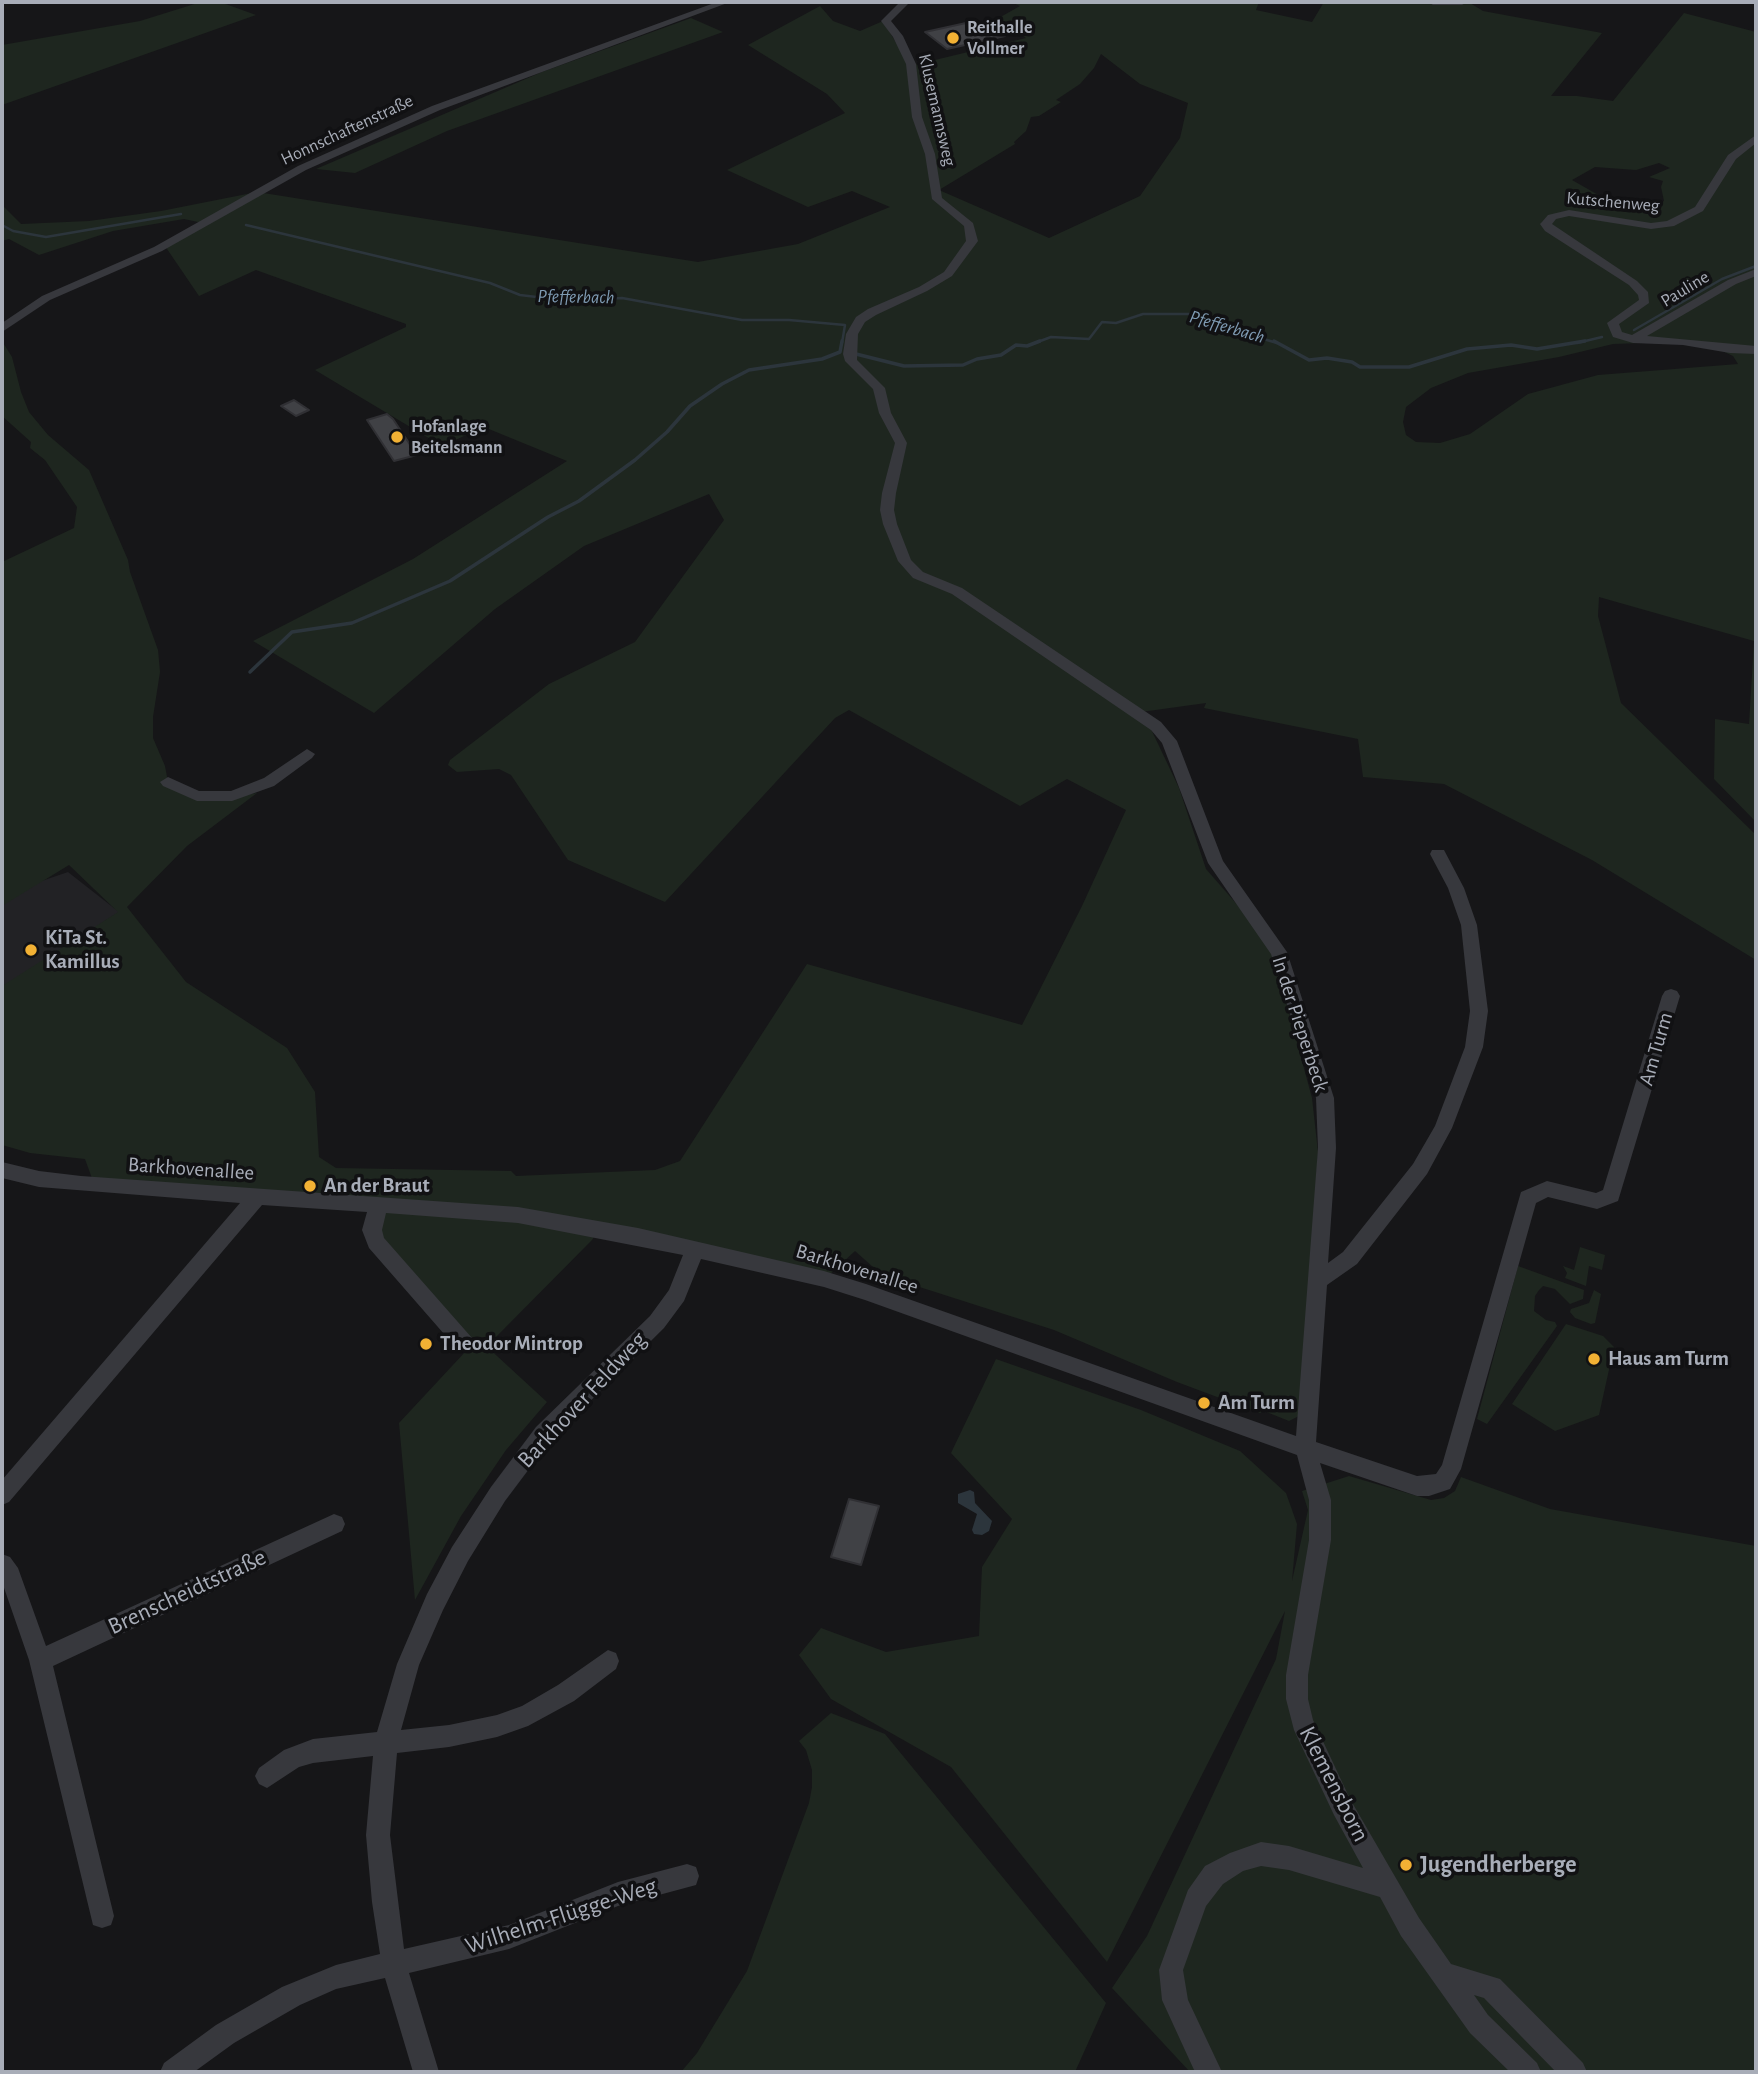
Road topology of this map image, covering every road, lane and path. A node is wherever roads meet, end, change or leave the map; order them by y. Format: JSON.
{"nodes":[{"id":1,"x":725,"y":2,"type":"edge"},
{"id":2,"x":905,"y":2,"type":"edge"},
{"id":3,"x":1433,"y":2,"type":"edge"},
{"id":4,"x":1462,"y":2,"type":"edge"},
{"id":5,"x":1756,"y":138,"type":"edge"},
{"id":6,"x":1756,"y":272,"type":"edge"},
{"id":7,"x":2,"y":328,"type":"edge"},
{"id":8,"x":1633,"y":339,"type":"junction"},
{"id":9,"x":1756,"y":350,"type":"edge"},
{"id":10,"x":899,"y":438,"type":"joint"},
{"id":11,"x":307,"y":754,"type":"dead end"},
{"id":12,"x":168,"y":782,"type":"dead end"},
{"id":13,"x":1438,"y":854,"type":"dead end"},
{"id":14,"x":1671,"y":996,"type":"dead end"},
{"id":15,"x":2,"y":1170,"type":"edge"},
{"id":16,"x":258,"y":1196,"type":"junction"},
{"id":17,"x":378,"y":1206,"type":"junction"},
{"id":18,"x":695,"y":1249,"type":"junction"},
{"id":19,"x":1317,"y":1281,"type":"junction"},
{"id":20,"x":465,"y":1344,"type":"dead end"},
{"id":21,"x":1305,"y":1448,"type":"junction"},
{"id":22,"x":2,"y":1495,"type":"edge"},
{"id":23,"x":334,"y":1524,"type":"dead end"},
{"id":24,"x":2,"y":1564,"type":"edge"},
{"id":25,"x":40,"y":1660,"type":"junction"},
{"id":26,"x":608,"y":1661,"type":"dead end"},
{"id":27,"x":386,"y":1741,"type":"junction"},
{"id":28,"x":267,"y":1776,"type":"dead end"},
{"id":29,"x":687,"y":1876,"type":"dead end"},
{"id":30,"x":1387,"y":1887,"type":"junction"},
{"id":31,"x":102,"y":1916,"type":"dead end"},
{"id":32,"x":394,"y":1963,"type":"junction"},
{"id":33,"x":1443,"y":1974,"type":"junction"},
{"id":34,"x":173,"y":2072,"type":"edge"},
{"id":35,"x":426,"y":2072,"type":"edge"},
{"id":36,"x":1209,"y":2072,"type":"edge"},
{"id":37,"x":1528,"y":2072,"type":"edge"},
{"id":38,"x":1574,"y":2072,"type":"edge"}],
"edges":[{"from":1,"to":7,"type":"street","name":"Honnschaftenstraße"},
{"from":2,"to":10,"type":"street","name":"Klusemannsweg"},
{"from":3,"to":4,"type":"street"},
{"from":5,"to":8,"type":"street","name":"Kutschenweg"},
{"from":6,"to":8,"type":"street","name":"Pauline"},
{"from":8,"to":9,"type":"street"},
{"from":10,"to":19,"type":"street","name":"In der Pieperbeck"},
{"from":11,"to":12,"type":"street"},
{"from":13,"to":19,"type":"street"},
{"from":14,"to":21,"type":"street","name":"Am Turm"},
{"from":15,"to":16,"type":"street","name":"Barkhovenallee"},
{"from":16,"to":17,"type":"street","name":"Barkhovenallee"},
{"from":16,"to":22,"type":"street"},
{"from":17,"to":18,"type":"street","name":"Barkhovenallee"},
{"from":17,"to":20,"type":"street"},
{"from":18,"to":21,"type":"street","name":"Barkhovenallee"},
{"from":18,"to":27,"type":"street","name":"Barkhover Feldweg"},
{"from":19,"to":21,"type":"street","name":"In der Pieperbeck"},
{"from":21,"to":30,"type":"street","name":"Klemensborn"},
{"from":23,"to":25,"type":"street","name":"Brenscheidtstraße"},
{"from":24,"to":25,"type":"street"},
{"from":25,"to":31,"type":"street"},
{"from":26,"to":27,"type":"street"},
{"from":27,"to":28,"type":"street"},
{"from":27,"to":32,"type":"street","name":"Barkhover Feldweg"},
{"from":29,"to":32,"type":"street","name":"Wilhelm-Flügge-Weg"},
{"from":30,"to":33,"type":"street","name":"Klemensborn"},
{"from":30,"to":36,"type":"street"},
{"from":32,"to":34,"type":"street","name":"Wilhelm-Flügge-Weg"},
{"from":32,"to":35,"type":"street","name":"Barkhover Feldweg"},
{"from":33,"to":37,"type":"street","name":"Klemensborn"},
{"from":33,"to":38,"type":"street"}]}
